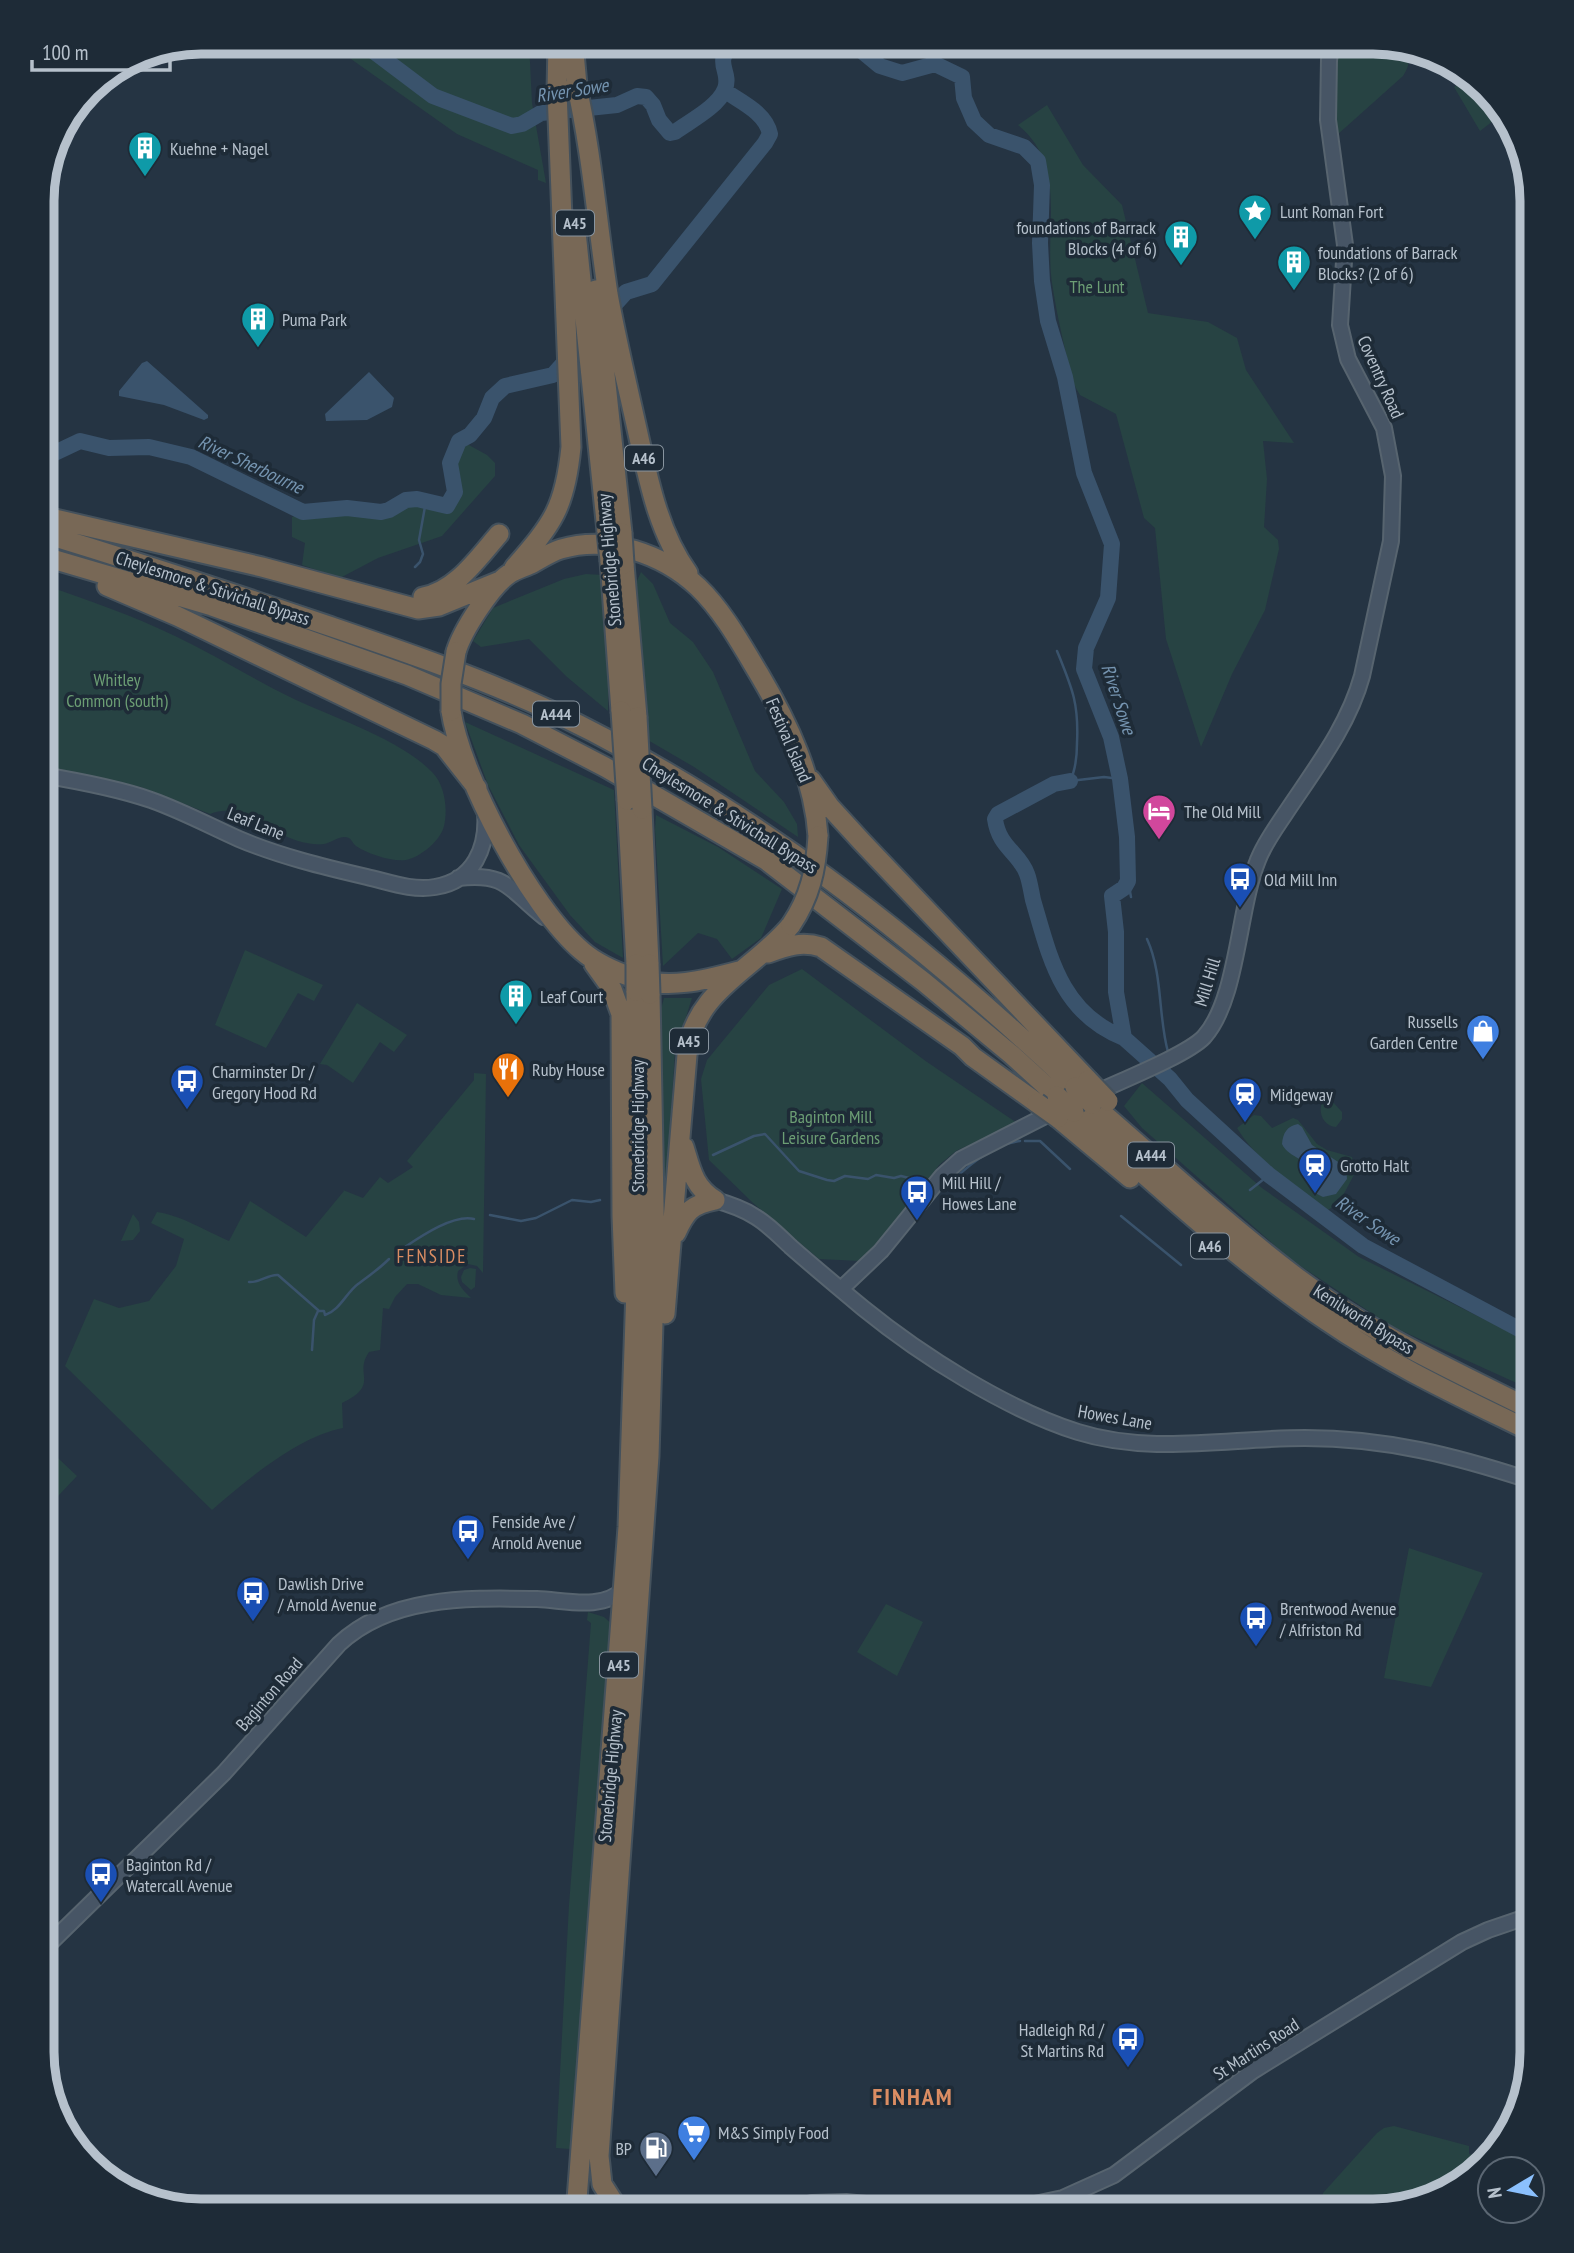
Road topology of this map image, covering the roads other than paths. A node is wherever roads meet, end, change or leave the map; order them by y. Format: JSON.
{"nodes":[{"id":1,"x":561,"y":54,"type":"edge"},
{"id":2,"x":571,"y":54,"type":"edge"},
{"id":3,"x":1330,"y":55,"type":"edge"},
{"id":4,"x":566,"y":88,"type":"junction"},
{"id":5,"x":574,"y":130,"type":"junction"},
{"id":6,"x":603,"y":297,"type":"joint"},
{"id":7,"x":607,"y":328,"type":"junction"},
{"id":8,"x":55,"y":519,"type":"edge"},
{"id":9,"x":1393,"y":519,"type":"joint"},
{"id":10,"x":615,"y":532,"type":"junction"},
{"id":11,"x":499,"y":534,"type":"dead end"},
{"id":12,"x":55,"y":537,"type":"edge"},
{"id":13,"x":55,"y":559,"type":"edge"},
{"id":14,"x":72,"y":564,"type":"junction"},
{"id":15,"x":505,"y":577,"type":"junction"},
{"id":16,"x":697,"y":585,"type":"junction"},
{"id":17,"x":395,"y":603,"type":"junction"},
{"id":18,"x":808,"y":776,"type":"junction"},
{"id":19,"x":55,"y":778,"type":"edge"},
{"id":20,"x":480,"y":796,"type":"junction"},
{"id":21,"x":458,"y":878,"type":"junction"},
{"id":22,"x":561,"y":930,"type":"junction"},
{"id":23,"x":761,"y":955,"type":"junction"},
{"id":24,"x":588,"y":956,"type":"junction"},
{"id":25,"x":743,"y":970,"type":"junction"},
{"id":26,"x":643,"y":993,"type":"junction"},
{"id":27,"x":1082,"y":1084,"type":"junction"},
{"id":28,"x":1067,"y":1106,"type":"junction"},
{"id":29,"x":680,"y":1132,"type":"junction"},
{"id":30,"x":1136,"y":1167,"type":"joint"},
{"id":31,"x":715,"y":1200,"type":"junction"},
{"id":32,"x":1209,"y":1206,"type":"joint"},
{"id":33,"x":673,"y":1241,"type":"junction"},
{"id":34,"x":841,"y":1289,"type":"junction"},
{"id":35,"x":633,"y":1381,"type":"junction"},
{"id":36,"x":1458,"y":1395,"type":"junction"},
{"id":37,"x":651,"y":1401,"type":"junction"},
{"id":38,"x":1520,"y":1404,"type":"edge"},
{"id":39,"x":1520,"y":1426,"type":"edge"},
{"id":40,"x":1520,"y":1477,"type":"edge"},
{"id":41,"x":624,"y":1588,"type":"junction"},
{"id":42,"x":587,"y":1602,"type":"junction"},
{"id":43,"x":622,"y":1625,"type":"junction"},
{"id":44,"x":1520,"y":1919,"type":"edge"},
{"id":45,"x":54,"y":1939,"type":"edge"},
{"id":46,"x":577,"y":2198,"type":"edge"},
{"id":47,"x":613,"y":2198,"type":"edge"},
{"id":48,"x":1060,"y":2199,"type":"edge"}],
"edges":[{"from":1,"to":4,"type":"highway","name":"Stonebridge Highway","number":"A45"},
{"from":2,"to":4,"type":"highway","name":"Stonebridge Highway","number":"A45"},
{"from":3,"to":9,"type":"street","name":"Coventry Road"},
{"from":4,"to":5,"type":"highway","name":"Stonebridge Highway","number":"A45"},
{"from":5,"to":6,"type":"highway","name":"Stonebridge Highway","number":"A45"},
{"from":5,"to":10,"type":"highway","name":"Stonebridge Highway","number":"A45"},
{"from":5,"to":15,"type":"highway"},
{"from":6,"to":7,"type":"highway","number":"A46"},
{"from":7,"to":10,"type":"highway","name":"Stonebridge Highway","number":"A45"},
{"from":7,"to":16,"type":"highway","number":"A46"},
{"from":8,"to":17,"type":"highway"},
{"from":9,"to":34,"type":"street","name":"Mill Hill"},
{"from":10,"to":26,"type":"highway","name":"Stonebridge Highway","number":"A45","bridge":true},
{"from":11,"to":17,"type":"highway"},
{"from":12,"to":27,"type":"highway","name":"Cheylesmore & Stivichall Bypass","number":"A444"},
{"from":13,"to":14,"type":"highway","name":"Cheylesmore & Stivichall Bypass","number":"A444"},
{"from":14,"to":20,"type":"highway"},
{"from":14,"to":28,"type":"highway","name":"Cheylesmore & Stivichall Bypass","number":"A444"},
{"from":15,"to":16,"type":"highway","name":"Festival Island"},
{"from":15,"to":17,"type":"highway"},
{"from":15,"to":20,"type":"highway","name":"Festival Island","bridge":true},
{"from":16,"to":18,"type":"highway","name":"Festival Island"},
{"from":18,"to":23,"type":"highway","name":"Festival Island","bridge":true},
{"from":18,"to":27,"type":"highway"},
{"from":19,"to":21,"type":"street","name":"Leaf Lane"},
{"from":20,"to":21,"type":"street"},
{"from":20,"to":22,"type":"highway","name":"Festival Island"},
{"from":21,"to":22,"type":"street","name":"Leaf Lane"},
{"from":22,"to":24,"type":"highway","name":"Festival Island"},
{"from":23,"to":25,"type":"highway","name":"Festival Island"},
{"from":23,"to":28,"type":"highway","number":"A46"},
{"from":24,"to":25,"type":"highway","name":"Festival Island"},
{"from":24,"to":35,"type":"highway"},
{"from":25,"to":29,"type":"highway","number":"A45"},
{"from":26,"to":35,"type":"highway","name":"Stonebridge Highway","number":"A45"},
{"from":26,"to":37,"type":"highway","name":"Stonebridge Highway","number":"A45"},
{"from":27,"to":28,"type":"highway","name":"Cheylesmore & Stivichall Bypass","number":"A444","bridge":true},
{"from":28,"to":30,"type":"highway","name":"Cheylesmore & Stivichall Bypass","number":"A444"},
{"from":28,"to":32,"type":"highway","name":"Cheylesmore & Stivichall Bypass","number":"A444"},
{"from":28,"to":36,"type":"highway","number":"A46"},
{"from":29,"to":31,"type":"highway"},
{"from":29,"to":33,"type":"highway","number":"A45"},
{"from":30,"to":36,"type":"highway","name":"Kenilworth Bypass","number":"A46"},
{"from":31,"to":33,"type":"highway"},
{"from":31,"to":34,"type":"street","name":"Howes Lane"},
{"from":32,"to":38,"type":"highway","name":"Kenilworth Bypass","number":"A46"},
{"from":33,"to":37,"type":"highway","number":"A45"},
{"from":34,"to":40,"type":"street","name":"Howes Lane"},
{"from":35,"to":41,"type":"highway","name":"Stonebridge Highway","number":"A45"},
{"from":36,"to":39,"type":"highway","number":"A46"},
{"from":37,"to":47,"type":"highway","name":"Stonebridge Highway","number":"A45"},
{"from":41,"to":42,"type":"street","name":"Baginton Road"},
{"from":41,"to":43,"type":"highway","name":"Stonebridge Highway","number":"A45"},
{"from":42,"to":43,"type":"street","name":"Baginton Road"},
{"from":42,"to":45,"type":"street","name":"Baginton Road"},
{"from":43,"to":46,"type":"highway","name":"Stonebridge Highway","number":"A45"},
{"from":44,"to":48,"type":"street","name":"St Martins Road"}]}
